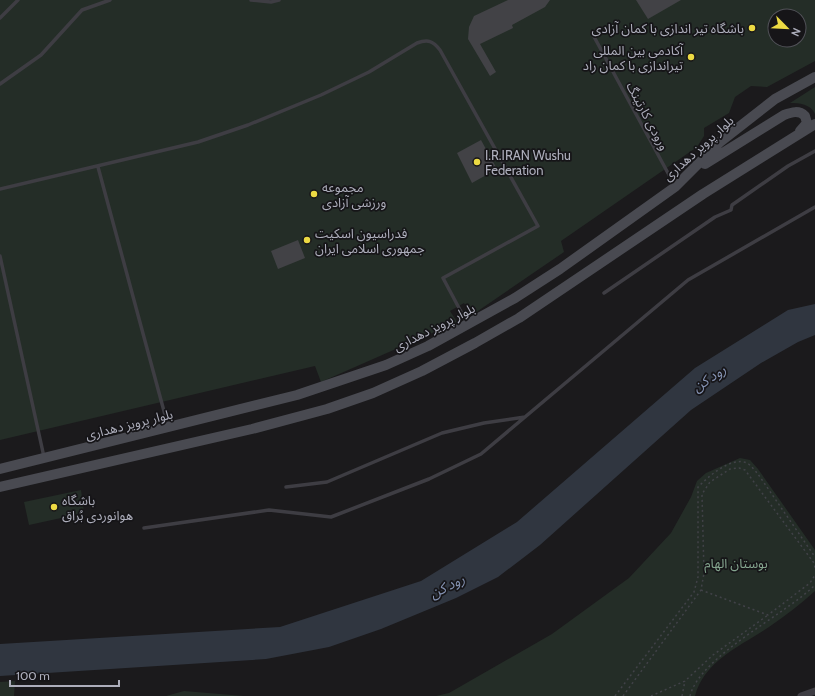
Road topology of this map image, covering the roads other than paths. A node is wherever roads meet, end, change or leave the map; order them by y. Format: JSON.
{"nodes":[{"id":1,"x":18,"y":0,"type":"edge"},
{"id":2,"x":110,"y":0,"type":"edge"},
{"id":3,"x":251,"y":0,"type":"edge"},
{"id":4,"x":279,"y":0,"type":"edge"},
{"id":5,"x":0,"y":18,"type":"edge"},
{"id":6,"x":592,"y":34,"type":"dead end"},
{"id":7,"x":815,"y":77,"type":"edge"},
{"id":8,"x":0,"y":84,"type":"edge"},
{"id":9,"x":815,"y":124,"type":"edge"},
{"id":10,"x":798,"y":134,"type":"junction"},
{"id":11,"x":815,"y":151,"type":"edge"},
{"id":12,"x":98,"y":167,"type":"junction"},
{"id":13,"x":692,"y":172,"type":"junction"},
{"id":14,"x":675,"y":187,"type":"junction"},
{"id":15,"x":0,"y":189,"type":"edge"},
{"id":16,"x":815,"y":207,"type":"edge"},
{"id":17,"x":0,"y":256,"type":"edge"},
{"id":18,"x":604,"y":293,"type":"dead end"},
{"id":19,"x":468,"y":325,"type":"junction"},
{"id":20,"x":526,"y":417,"type":"junction"},
{"id":21,"x":168,"y":427,"type":"junction"},
{"id":22,"x":44,"y":458,"type":"junction"},
{"id":23,"x":0,"y":469,"type":"edge"},
{"id":24,"x":0,"y":487,"type":"edge"},
{"id":25,"x":286,"y":487,"type":"dead end"},
{"id":26,"x":144,"y":528,"type":"dead end"},
{"id":27,"x":815,"y":691,"type":"edge"},
{"id":28,"x":801,"y":696,"type":"edge"}],
"edges":[{"from":1,"to":5,"type":"lane"},
{"from":2,"to":8,"type":"lane"},
{"from":3,"to":4,"type":"lane"},
{"from":6,"to":14,"type":"lane","name":"ورودی کارتینگ"},
{"from":7,"to":13,"type":"main road","name":"بلوار پرویز دهداری"},
{"from":9,"to":10,"type":"main road"},
{"from":10,"to":13,"type":"main road"},
{"from":10,"to":24,"type":"main road"},
{"from":11,"to":18,"type":"lane"},
{"from":12,"to":15,"type":"lane"},
{"from":12,"to":19,"type":"lane"},
{"from":12,"to":21,"type":"lane"},
{"from":13,"to":14,"type":"main road","name":"بلوار پرویز دهداری"},
{"from":14,"to":19,"type":"main road","name":"بلوار پرویز دهداری"},
{"from":16,"to":20,"type":"lane"},
{"from":17,"to":22,"type":"lane"},
{"from":19,"to":21,"type":"main road","name":"بلوار پرویز دهداری"},
{"from":20,"to":25,"type":"lane"},
{"from":20,"to":26,"type":"lane"},
{"from":21,"to":22,"type":"main road","name":"بلوار پرویز دهداری"},
{"from":22,"to":23,"type":"main road","name":"بلوار پرویز دهداری"},
{"from":27,"to":28,"type":"street"}]}
